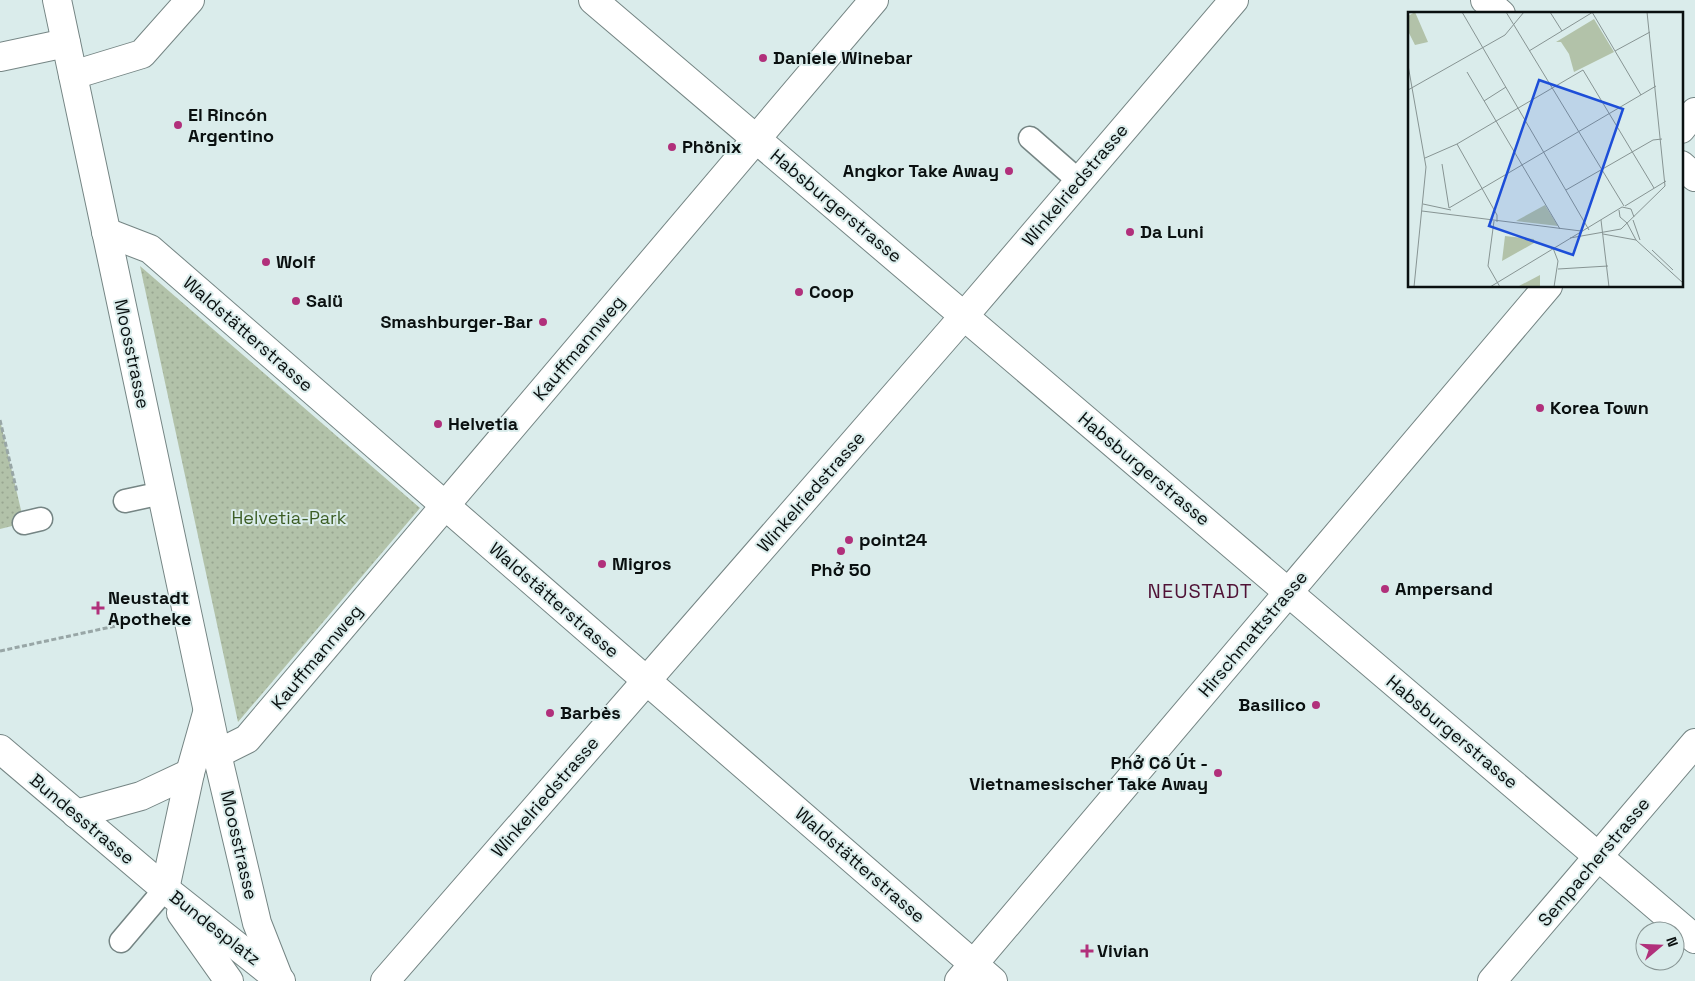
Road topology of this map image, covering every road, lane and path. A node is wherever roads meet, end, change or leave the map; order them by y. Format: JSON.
{"nodes":[{"id":1,"x":57,"y":0,"type":"edge"},
{"id":2,"x":190,"y":0,"type":"edge"},
{"id":3,"x":593,"y":0,"type":"edge"},
{"id":4,"x":874,"y":0,"type":"edge"},
{"id":5,"x":1234,"y":0,"type":"edge"},
{"id":6,"x":1484,"y":0,"type":"edge"},
{"id":7,"x":1499,"y":12,"type":"edge"},
{"id":8,"x":66,"y":43,"type":"junction"},
{"id":9,"x":0,"y":57,"type":"edge"},
{"id":10,"x":73,"y":75,"type":"junction"},
{"id":11,"x":1695,"y":112,"type":"edge"},
{"id":12,"x":1682,"y":128,"type":"edge"},
{"id":13,"x":1030,"y":138,"type":"dead end"},
{"id":14,"x":756,"y":139,"type":"junction"},
{"id":15,"x":1682,"y":166,"type":"edge"},
{"id":16,"x":1695,"y":178,"type":"edge"},
{"id":17,"x":1079,"y":181,"type":"junction"},
{"id":18,"x":106,"y":232,"type":"junction"},
{"id":19,"x":1546,"y":288,"type":"edge"},
{"id":20,"x":964,"y":316,"type":"junction"},
{"id":21,"x":0,"y":420,"type":"edge"},
{"id":22,"x":162,"y":493,"type":"junction"},
{"id":23,"x":125,"y":501,"type":"dead end"},
{"id":24,"x":445,"y":506,"type":"junction"},
{"id":25,"x":33,"y":521,"type":"dead end"},
{"id":26,"x":1289,"y":592,"type":"junction"},
{"id":27,"x":148,"y":619,"type":"dead end"},
{"id":28,"x":0,"y":651,"type":"edge"},
{"id":29,"x":647,"y":681,"type":"junction"},
{"id":30,"x":208,"y":708,"type":"junction"},
{"id":31,"x":1695,"y":743,"type":"edge"},
{"id":32,"x":0,"y":749,"type":"edge"},
{"id":33,"x":218,"y":754,"type":"junction"},
{"id":34,"x":190,"y":773,"type":"junction"},
{"id":35,"x":76,"y":814,"type":"junction"},
{"id":36,"x":1598,"y":856,"type":"junction"},
{"id":37,"x":165,"y":889,"type":"junction"},
{"id":38,"x":1695,"y":938,"type":"edge"},
{"id":39,"x":121,"y":941,"type":"dead end"},
{"id":40,"x":975,"y":975,"type":"edge"},
{"id":41,"x":280,"y":980,"type":"edge"},
{"id":42,"x":229,"y":981,"type":"edge"},
{"id":43,"x":385,"y":981,"type":"edge"},
{"id":44,"x":1492,"y":981,"type":"edge"}],
"edges":[{"from":1,"to":8,"type":"street","name":"Moosstrasse"},
{"from":2,"to":10,"type":"street"},
{"from":3,"to":14,"type":"street","name":"Habsburgerstrasse"},
{"from":4,"to":14,"type":"street","name":"Kauffmannweg"},
{"from":5,"to":17,"type":"street","name":"Winkelriedstrasse"},
{"from":6,"to":7,"type":"street"},
{"from":8,"to":9,"type":"street"},
{"from":8,"to":10,"type":"street","name":"Moosstrasse"},
{"from":10,"to":18,"type":"street","name":"Moosstrasse"},
{"from":11,"to":12,"type":"street"},
{"from":13,"to":17,"type":"lane"},
{"from":14,"to":20,"type":"street","name":"Habsburgerstrasse"},
{"from":14,"to":24,"type":"street","name":"Kauffmannweg"},
{"from":15,"to":16,"type":"street"},
{"from":17,"to":20,"type":"street","name":"Winkelriedstrasse"},
{"from":18,"to":22,"type":"street","name":"Moosstrasse"},
{"from":18,"to":24,"type":"street","name":"Waldstätterstrasse"},
{"from":19,"to":26,"type":"street","name":"Hirschmattstrasse"},
{"from":20,"to":26,"type":"street","name":"Habsburgerstrasse"},
{"from":20,"to":29,"type":"street","name":"Winkelriedstrasse"},
{"from":21,"to":25,"type":"path"},
{"from":22,"to":23,"type":"lane"},
{"from":22,"to":30,"type":"street","name":"Moosstrasse"},
{"from":24,"to":29,"type":"street","name":"Waldstätterstrasse"},
{"from":24,"to":33,"type":"street","name":"Kauffmannweg"},
{"from":26,"to":36,"type":"street","name":"Habsburgerstrasse"},
{"from":26,"to":40,"type":"street","name":"Hirschmattstrasse"},
{"from":27,"to":28,"type":"path"},
{"from":29,"to":40,"type":"street","name":"Waldstätterstrasse"},
{"from":29,"to":43,"type":"street","name":"Winkelriedstrasse"},
{"from":30,"to":33,"type":"street","name":"Moosstrasse"},
{"from":30,"to":34,"type":"street","name":"Moosstrasse"},
{"from":31,"to":36,"type":"street","name":"Sempacherstrasse"},
{"from":32,"to":35,"type":"street","name":"Bundesstrasse"},
{"from":33,"to":41,"type":"street","name":"Moosstrasse"},
{"from":34,"to":35,"type":"street"},
{"from":34,"to":37,"type":"street","name":"Moosstrasse"},
{"from":35,"to":37,"type":"street","name":"Bundesstrasse"},
{"from":36,"to":38,"type":"street","name":"Habsburgerstrasse"},
{"from":36,"to":44,"type":"street","name":"Sempacherstrasse"},
{"from":37,"to":39,"type":"lane"},
{"from":37,"to":41,"type":"street","name":"Bundesplatz"},
{"from":37,"to":42,"type":"street","name":"Bundesplatz"}]}
